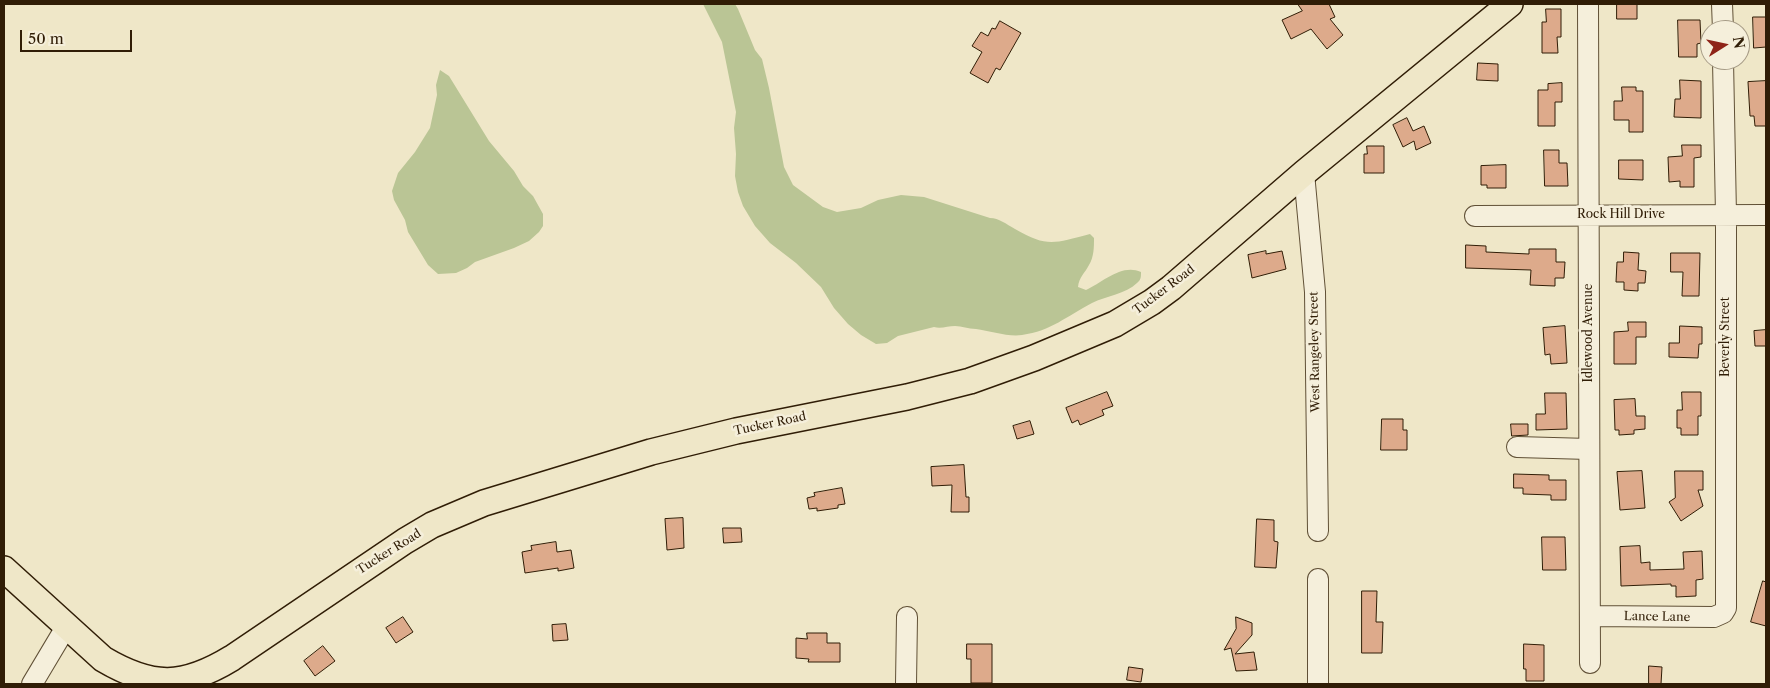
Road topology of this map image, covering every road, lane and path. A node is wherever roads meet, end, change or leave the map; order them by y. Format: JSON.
{"nodes":[{"id":1,"x":1510,"y":4,"type":"edge"},
{"id":2,"x":1588,"y":4,"type":"edge"},
{"id":3,"x":1722,"y":4,"type":"edge"},
{"id":4,"x":1723,"y":20,"type":"edge"},
{"id":5,"x":1723,"y":70,"type":"edge"},
{"id":6,"x":1304,"y":173,"type":"junction"},
{"id":7,"x":1589,"y":215,"type":"junction"},
{"id":8,"x":1726,"y":215,"type":"junction"},
{"id":9,"x":1766,"y":215,"type":"edge"},
{"id":10,"x":1476,"y":216,"type":"dead end"},
{"id":11,"x":1518,"y":447,"type":"dead end"},
{"id":12,"x":1589,"y":448,"type":"junction"},
{"id":13,"x":1318,"y":531,"type":"dead end"},
{"id":14,"x":4,"y":569,"type":"edge"},
{"id":15,"x":1318,"y":578,"type":"dead end"},
{"id":16,"x":1723,"y":613,"type":"joint"},
{"id":17,"x":1590,"y":616,"type":"junction"},
{"id":18,"x":907,"y":617,"type":"dead end"},
{"id":19,"x":66,"y":626,"type":"junction"},
{"id":20,"x":1590,"y":663,"type":"dead end"},
{"id":21,"x":32,"y":684,"type":"edge"},
{"id":22,"x":906,"y":684,"type":"edge"},
{"id":23,"x":1318,"y":684,"type":"edge"}],
"edges":[{"from":1,"to":6,"type":"main road","name":"Tucker Road"},
{"from":2,"to":7,"type":"street","name":"Idlewood Avenue"},
{"from":3,"to":4,"type":"street"},
{"from":5,"to":8,"type":"street","name":"Beverly Street"},
{"from":6,"to":13,"type":"street","name":"West Rangeley Street"},
{"from":6,"to":19,"type":"main road","name":"Tucker Road"},
{"from":7,"to":8,"type":"street","name":"Rock Hill Drive"},
{"from":7,"to":10,"type":"street","name":"Rock Hill Drive"},
{"from":7,"to":12,"type":"street","name":"Idlewood Avenue"},
{"from":8,"to":9,"type":"street","name":"Rock Hill Drive"},
{"from":8,"to":16,"type":"street","name":"Beverly Street"},
{"from":11,"to":12,"type":"street"},
{"from":12,"to":17,"type":"street","name":"Idlewood Avenue"},
{"from":14,"to":19,"type":"main road","name":"Tucker Road"},
{"from":15,"to":23,"type":"street"},
{"from":16,"to":17,"type":"street","name":"Lance Lane"},
{"from":17,"to":20,"type":"street","name":"Idlewood Avenue"},
{"from":18,"to":22,"type":"street"},
{"from":19,"to":21,"type":"street"}]}
